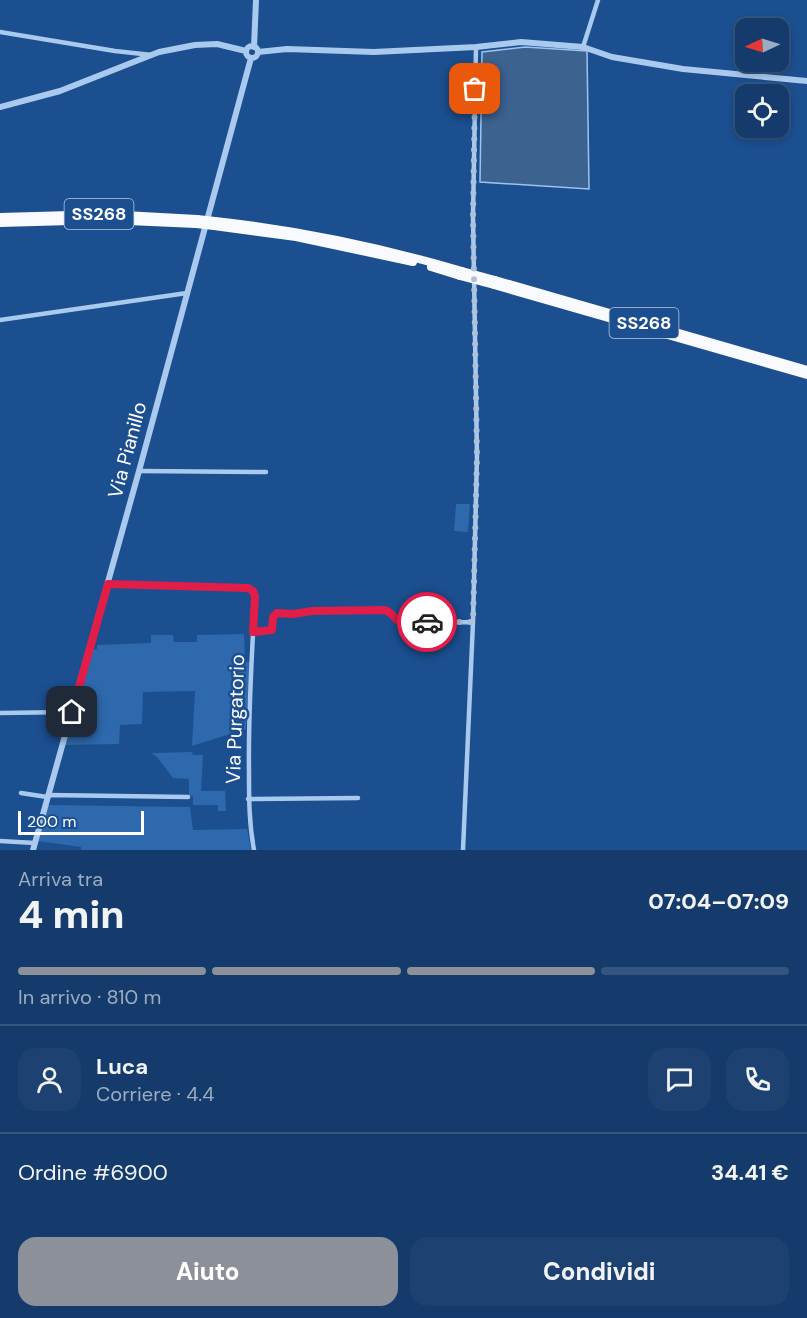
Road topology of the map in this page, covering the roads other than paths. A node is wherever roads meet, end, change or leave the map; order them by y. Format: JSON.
{"nodes":[{"id":1,"x":256,"y":0,"type":"edge"},
{"id":2,"x":598,"y":0,"type":"edge"},
{"id":3,"x":0,"y":32,"type":"edge"},
{"id":4,"x":476,"y":46,"type":"junction"},
{"id":5,"x":583,"y":47,"type":"junction"},
{"id":6,"x":256,"y":49,"type":"junction"},
{"id":7,"x":246,"y":51,"type":"junction"},
{"id":8,"x":153,"y":55,"type":"junction"},
{"id":9,"x":251,"y":58,"type":"junction"},
{"id":10,"x":807,"y":81,"type":"edge"},
{"id":11,"x":0,"y":107,"type":"edge"},
{"id":12,"x":0,"y":217,"type":"edge"},
{"id":13,"x":0,"y":222,"type":"edge"},
{"id":14,"x":197,"y":222,"type":"junction"},
{"id":15,"x":187,"y":293,"type":"junction"},
{"id":16,"x":0,"y":320,"type":"edge"},
{"id":17,"x":804,"y":372,"type":"edge"},
{"id":18,"x":139,"y":471,"type":"junction"},
{"id":19,"x":266,"y":472,"type":"dead end"},
{"id":20,"x":108,"y":584,"type":"junction"},
{"id":21,"x":473,"y":622,"type":"junction"},
{"id":22,"x":253,"y":632,"type":"junction"},
{"id":23,"x":0,"y":712,"type":"edge"},
{"id":24,"x":72,"y":712,"type":"junction"},
{"id":25,"x":21,"y":793,"type":"dead end"},
{"id":26,"x":48,"y":796,"type":"junction"},
{"id":27,"x":188,"y":797,"type":"dead end"},
{"id":28,"x":358,"y":798,"type":"dead end"},
{"id":29,"x":248,"y":799,"type":"junction"},
{"id":30,"x":0,"y":841,"type":"edge"},
{"id":31,"x":34,"y":847,"type":"edge"},
{"id":32,"x":254,"y":850,"type":"edge"},
{"id":33,"x":463,"y":850,"type":"edge"}],
"edges":[{"from":1,"to":6,"type":"street"},
{"from":2,"to":5,"type":"street"},
{"from":3,"to":8,"type":"street"},
{"from":4,"to":5,"type":"street"},
{"from":4,"to":6,"type":"street"},
{"from":4,"to":21,"type":"street"},
{"from":5,"to":10,"type":"street"},
{"from":6,"to":7,"type":"street"},
{"from":6,"to":9,"type":"street"},
{"from":7,"to":8,"type":"street"},
{"from":7,"to":9,"type":"street"},
{"from":8,"to":11,"type":"street"},
{"from":9,"to":15,"type":"street","name":"Via Pianillo"},
{"from":12,"to":14,"type":"highway","number":"SS268"},
{"from":13,"to":14,"type":"highway","number":"SS268"},
{"from":14,"to":17,"type":"highway","number":"SS268","bridge":true},
{"from":15,"to":16,"type":"street"},
{"from":15,"to":18,"type":"street","name":"Via Pianillo"},
{"from":18,"to":19,"type":"street"},
{"from":18,"to":20,"type":"street","name":"Via Pianillo"},
{"from":20,"to":22,"type":"street","name":"Via Purgatorio"},
{"from":20,"to":24,"type":"street","name":"Via Pianillo"},
{"from":21,"to":22,"type":"street"},
{"from":21,"to":33,"type":"street"},
{"from":22,"to":29,"type":"street","name":"Via Purgatorio"},
{"from":23,"to":24,"type":"street"},
{"from":24,"to":26,"type":"street","name":"Via Pianillo"},
{"from":25,"to":26,"type":"street"},
{"from":26,"to":27,"type":"street"},
{"from":26,"to":31,"type":"street","name":"Via Pianillo"},
{"from":28,"to":29,"type":"street"},
{"from":29,"to":32,"type":"street","name":"Via Purgatorio"},
{"from":30,"to":31,"type":"street"}]}
